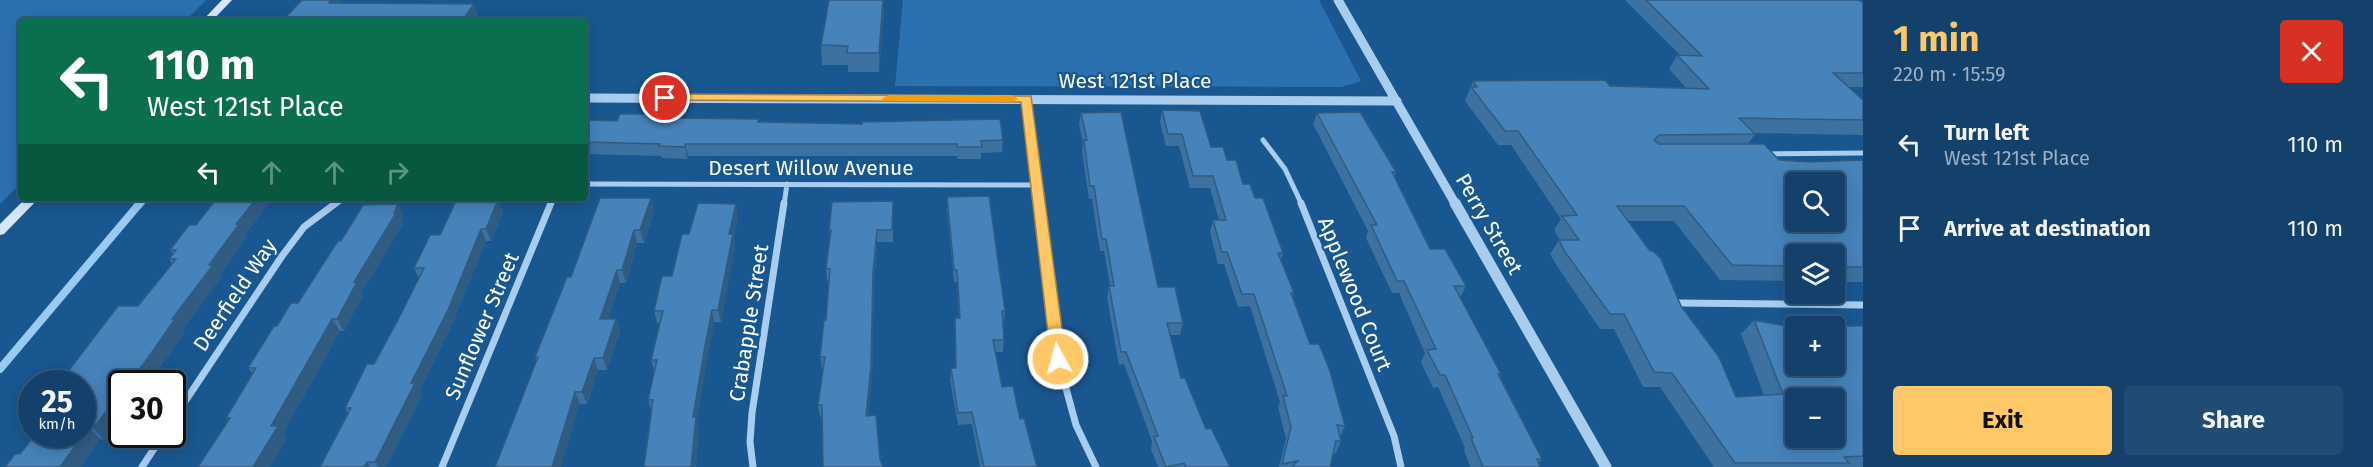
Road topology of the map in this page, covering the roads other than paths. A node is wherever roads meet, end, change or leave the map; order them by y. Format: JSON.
{"nodes":[{"id":1,"x":227,"y":0,"type":"edge"},
{"id":2,"x":1338,"y":0,"type":"edge"},
{"id":3,"x":210,"y":18,"type":"edge"},
{"id":4,"x":588,"y":98,"type":"edge"},
{"id":5,"x":1027,"y":99,"type":"junction"},
{"id":6,"x":1397,"y":101,"type":"junction"},
{"id":7,"x":1263,"y":140,"type":"dead end"},
{"id":8,"x":1863,"y":153,"type":"edge"},
{"id":9,"x":1756,"y":154,"type":"edge"},
{"id":10,"x":588,"y":184,"type":"edge"},
{"id":11,"x":787,"y":184,"type":"junction"},
{"id":12,"x":1037,"y":185,"type":"junction"},
{"id":13,"x":30,"y":201,"type":"edge"},
{"id":14,"x":338,"y":201,"type":"edge"},
{"id":15,"x":552,"y":201,"type":"edge"},
{"id":16,"x":0,"y":231,"type":"edge"},
{"id":17,"x":1678,"y":303,"type":"edge"},
{"id":18,"x":1863,"y":305,"type":"edge"},
{"id":19,"x":186,"y":400,"type":"edge"},
{"id":20,"x":154,"y":448,"type":"edge"},
{"id":21,"x":142,"y":467,"type":"edge"},
{"id":22,"x":442,"y":467,"type":"edge"},
{"id":23,"x":753,"y":467,"type":"edge"},
{"id":24,"x":1096,"y":467,"type":"edge"},
{"id":25,"x":1401,"y":467,"type":"edge"},
{"id":26,"x":1606,"y":467,"type":"edge"}],
"edges":[{"from":1,"to":3,"type":"main road"},
{"from":2,"to":6,"type":"street","name":"Perry Street"},
{"from":4,"to":5,"type":"street","name":"West 121st Place"},
{"from":5,"to":6,"type":"street","name":"West 121st Place"},
{"from":5,"to":12,"type":"street"},
{"from":6,"to":26,"type":"street","name":"Perry Street"},
{"from":7,"to":25,"type":"street","name":"Applewood Court"},
{"from":8,"to":9,"type":"street"},
{"from":10,"to":11,"type":"street","name":"Desert Willow Avenue"},
{"from":11,"to":12,"type":"street","name":"Desert Willow Avenue"},
{"from":11,"to":23,"type":"street","name":"Crabapple Street"},
{"from":12,"to":24,"type":"street"},
{"from":13,"to":16,"type":"main road"},
{"from":14,"to":19,"type":"street","name":"Deerfield Way"},
{"from":15,"to":22,"type":"street","name":"Sunflower Street"},
{"from":17,"to":18,"type":"street"},
{"from":20,"to":21,"type":"street"}]}
